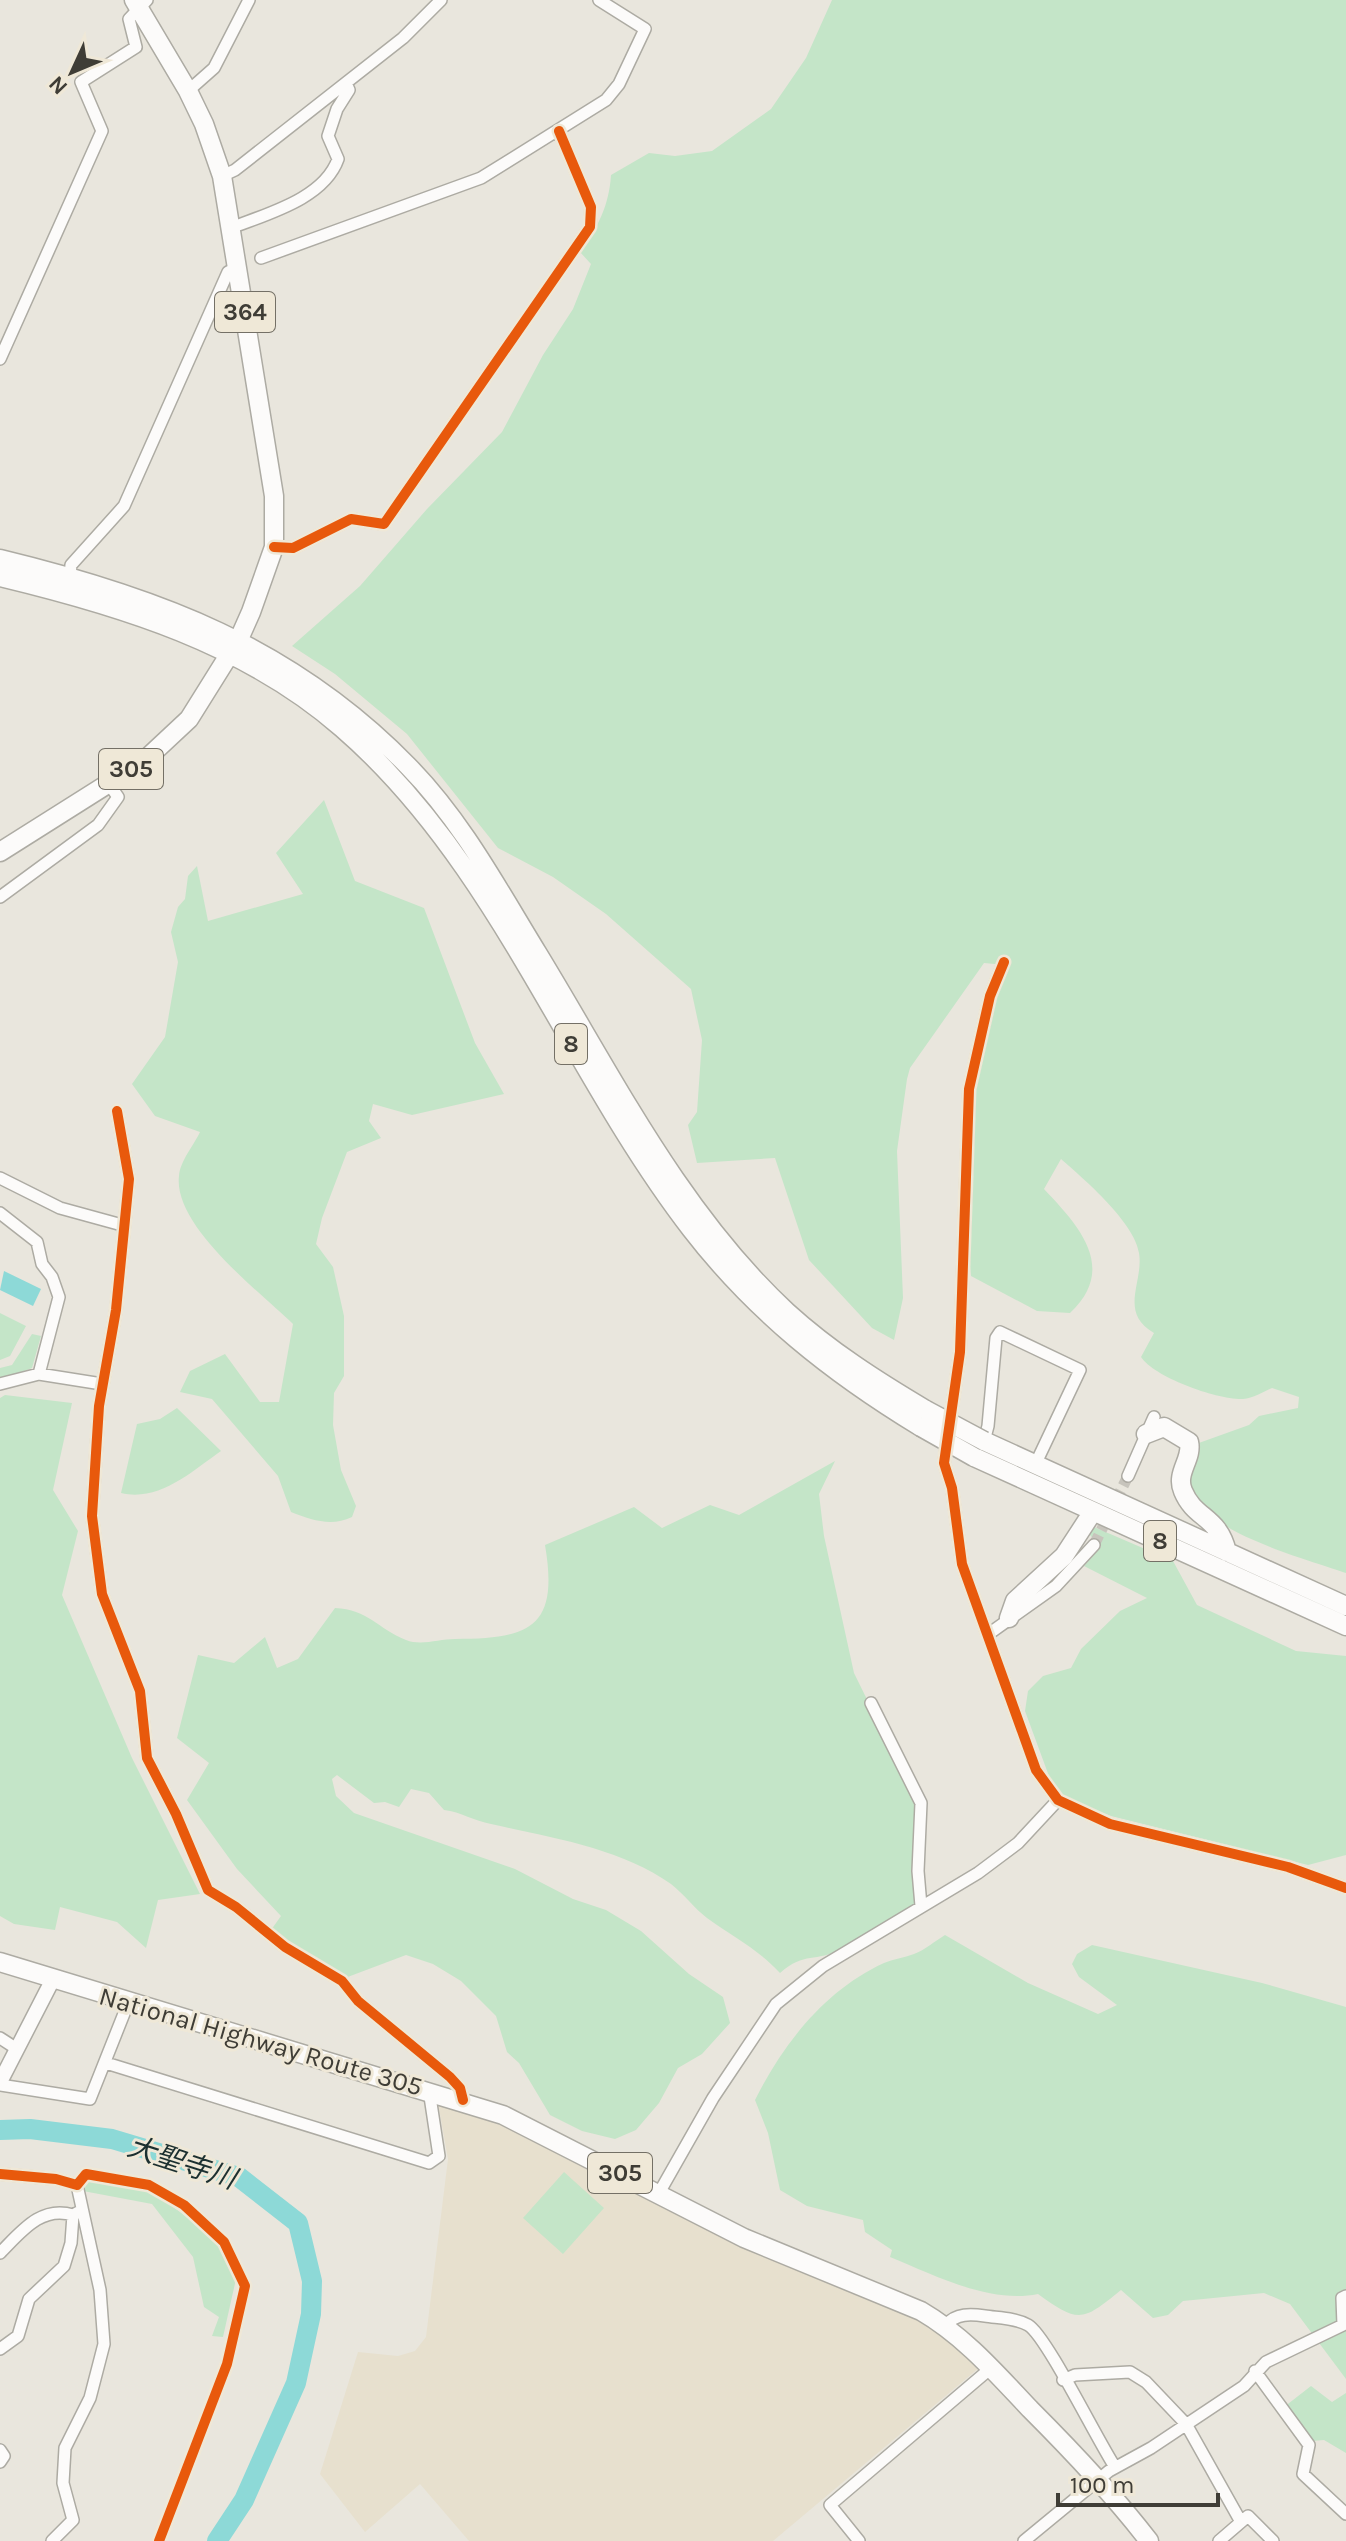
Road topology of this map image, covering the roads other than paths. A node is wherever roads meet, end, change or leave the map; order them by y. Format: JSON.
{"nodes":[{"id":1,"x":249,"y":0,"type":"edge"},
{"id":2,"x":441,"y":0,"type":"edge"},
{"id":3,"x":599,"y":0,"type":"edge"},
{"id":4,"x":140,"y":3,"type":"edge"},
{"id":5,"x":346,"y":83,"type":"junction"},
{"id":6,"x":188,"y":91,"type":"junction"},
{"id":7,"x":559,"y":131,"type":"junction"},
{"id":8,"x":222,"y":176,"type":"junction"},
{"id":9,"x":231,"y":228,"type":"junction"},
{"id":10,"x":261,"y":258,"type":"dead end"},
{"id":11,"x":237,"y":268,"type":"junction"},
{"id":12,"x":0,"y":359,"type":"edge"},
{"id":13,"x":274,"y":547,"type":"junction"},
{"id":14,"x":0,"y":559,"type":"edge"},
{"id":15,"x":70,"y":576,"type":"junction"},
{"id":16,"x":0,"y":577,"type":"edge"},
{"id":17,"x":235,"y":646,"type":"junction"},
{"id":18,"x":109,"y":784,"type":"junction"},
{"id":19,"x":0,"y":852,"type":"edge"},
{"id":20,"x":0,"y":897,"type":"edge"},
{"id":21,"x":1004,"y":962,"type":"dead end"},
{"id":22,"x":117,"y":1111,"type":"dead end"},
{"id":23,"x":0,"y":1178,"type":"edge"},
{"id":24,"x":0,"y":1213,"type":"edge"},
{"id":25,"x":122,"y":1225,"type":"junction"},
{"id":26,"x":39,"y":1374,"type":"junction"},
{"id":27,"x":0,"y":1384,"type":"edge"},
{"id":28,"x":102,"y":1384,"type":"junction"},
{"id":29,"x":1150,"y":1426,"type":"joint"},
{"id":30,"x":979,"y":1449,"type":"junction"},
{"id":31,"x":1035,"y":1465,"type":"junction"},
{"id":32,"x":1128,"y":1476,"type":"tunnel mouth"},
{"id":33,"x":1092,"y":1513,"type":"junction"},
{"id":34,"x":1094,"y":1545,"type":"tunnel mouth"},
{"id":35,"x":1227,"y":1552,"type":"junction"},
{"id":36,"x":1346,"y":1606,"type":"edge"},
{"id":37,"x":1009,"y":1618,"type":"junction"},
{"id":38,"x":1346,"y":1626,"type":"edge"},
{"id":39,"x":990,"y":1633,"type":"junction"},
{"id":40,"x":871,"y":1703,"type":"dead end"},
{"id":41,"x":1058,"y":1800,"type":"junction"},
{"id":42,"x":1346,"y":1888,"type":"edge"},
{"id":43,"x":921,"y":1906,"type":"junction"},
{"id":44,"x":0,"y":1962,"type":"edge"},
{"id":45,"x":53,"y":1979,"type":"junction"},
{"id":46,"x":129,"y":2001,"type":"junction"},
{"id":47,"x":0,"y":2038,"type":"edge"},
{"id":48,"x":17,"y":2049,"type":"junction"},
{"id":49,"x":106,"y":2063,"type":"junction"},
{"id":50,"x":0,"y":2083,"type":"edge"},
{"id":51,"x":429,"y":2090,"type":"junction"},
{"id":52,"x":463,"y":2100,"type":"junction"},
{"id":53,"x":0,"y":2174,"type":"edge"},
{"id":54,"x":659,"y":2193,"type":"junction"},
{"id":55,"x":78,"y":2212,"type":"junction"},
{"id":56,"x":0,"y":2253,"type":"edge"},
{"id":57,"x":1346,"y":2296,"type":"edge"},
{"id":58,"x":946,"y":2325,"type":"junction"},
{"id":59,"x":0,"y":2349,"type":"edge"},
{"id":60,"x":991,"y":2368,"type":"junction"},
{"id":61,"x":1255,"y":2371,"type":"junction"},
{"id":62,"x":1063,"y":2380,"type":"junction"},
{"id":63,"x":1186,"y":2424,"type":"junction"},
{"id":64,"x":0,"y":2450,"type":"edge"},
{"id":65,"x":0,"y":2462,"type":"edge"},
{"id":66,"x":1115,"y":2467,"type":"junction"},
{"id":67,"x":1100,"y":2480,"type":"junction"},
{"id":68,"x":1346,"y":2514,"type":"edge"},
{"id":69,"x":1241,"y":2522,"type":"junction"},
{"id":70,"x":52,"y":2541,"type":"edge"},
{"id":71,"x":859,"y":2541,"type":"edge"},
{"id":72,"x":1024,"y":2541,"type":"edge"},
{"id":73,"x":1149,"y":2541,"type":"edge"},
{"id":74,"x":1219,"y":2541,"type":"edge"},
{"id":75,"x":1273,"y":2541,"type":"edge"}],
"edges":[{"from":1,"to":6,"type":"street"},
{"from":2,"to":5,"type":"street"},
{"from":3,"to":7,"type":"street"},
{"from":4,"to":6,"type":"highway","number":"364"},
{"from":4,"to":12,"type":"street"},
{"from":5,"to":8,"type":"street"},
{"from":5,"to":9,"type":"street"},
{"from":6,"to":8,"type":"highway","number":"364"},
{"from":7,"to":10,"type":"street"},
{"from":7,"to":13,"type":"street"},
{"from":8,"to":9,"type":"highway","number":"364"},
{"from":9,"to":11,"type":"highway","number":"364"},
{"from":11,"to":13,"type":"highway","number":"364"},
{"from":11,"to":15,"type":"street"},
{"from":13,"to":17,"type":"highway","number":"364"},
{"from":14,"to":15,"type":"highway","number":"8"},
{"from":15,"to":17,"type":"highway","number":"8"},
{"from":16,"to":17,"type":"highway","number":"8"},
{"from":17,"to":18,"type":"highway","number":"305"},
{"from":17,"to":30,"type":"highway","number":"8","bridge":true},
{"from":18,"to":19,"type":"highway","number":"305"},
{"from":18,"to":20,"type":"street"},
{"from":21,"to":39,"type":"street"},
{"from":22,"to":25,"type":"street"},
{"from":23,"to":25,"type":"street"},
{"from":24,"to":26,"type":"street"},
{"from":25,"to":28,"type":"street"},
{"from":26,"to":27,"type":"street"},
{"from":26,"to":28,"type":"street"},
{"from":28,"to":52,"type":"street"},
{"from":29,"to":32,"type":"street"},
{"from":29,"to":35,"type":"highway"},
{"from":30,"to":31,"type":"highway","number":"8"},
{"from":30,"to":31,"type":"street"},
{"from":30,"to":33,"type":"highway","number":"8"},
{"from":31,"to":35,"type":"highway","number":"8"},
{"from":33,"to":37,"type":"highway"},
{"from":33,"to":38,"type":"highway","number":"8"},
{"from":34,"to":37,"type":"street"},
{"from":35,"to":36,"type":"highway","number":"8"},
{"from":37,"to":39,"type":"street"},
{"from":39,"to":41,"type":"street"},
{"from":40,"to":43,"type":"street"},
{"from":41,"to":42,"type":"street"},
{"from":41,"to":43,"type":"street"},
{"from":43,"to":54,"type":"street"},
{"from":44,"to":45,"type":"highway","name":"National Highway Route 305","number":"305"},
{"from":45,"to":46,"type":"highway","name":"National Highway Route 305","number":"305"},
{"from":45,"to":48,"type":"street"},
{"from":46,"to":49,"type":"street"},
{"from":46,"to":51,"type":"highway","name":"National Highway Route 305","number":"305"},
{"from":47,"to":48,"type":"street"},
{"from":48,"to":50,"type":"street"},
{"from":49,"to":50,"type":"street"},
{"from":49,"to":51,"type":"street"},
{"from":51,"to":52,"type":"highway","name":"National Highway Route 305","number":"305"},
{"from":52,"to":54,"type":"highway","name":"National Highway Route 305","number":"305"},
{"from":53,"to":55,"type":"street"},
{"from":54,"to":58,"type":"highway","name":"National Highway Route 305","number":"305"},
{"from":55,"to":56,"type":"street"},
{"from":55,"to":59,"type":"street"},
{"from":55,"to":70,"type":"street"},
{"from":57,"to":61,"type":"street"},
{"from":58,"to":60,"type":"highway","name":"National Highway Route 305","number":"305"},
{"from":58,"to":62,"type":"street"},
{"from":60,"to":67,"type":"highway","name":"National Highway Route 305","number":"305"},
{"from":60,"to":71,"type":"street"},
{"from":61,"to":63,"type":"street"},
{"from":61,"to":68,"type":"street"},
{"from":62,"to":63,"type":"street"},
{"from":62,"to":66,"type":"street"},
{"from":63,"to":66,"type":"street"},
{"from":63,"to":69,"type":"street"},
{"from":64,"to":65,"type":"street"},
{"from":66,"to":67,"type":"street"},
{"from":67,"to":72,"type":"street"},
{"from":67,"to":73,"type":"highway","name":"National Highway Route 305","number":"305"},
{"from":69,"to":74,"type":"street"},
{"from":69,"to":75,"type":"street"}]}
